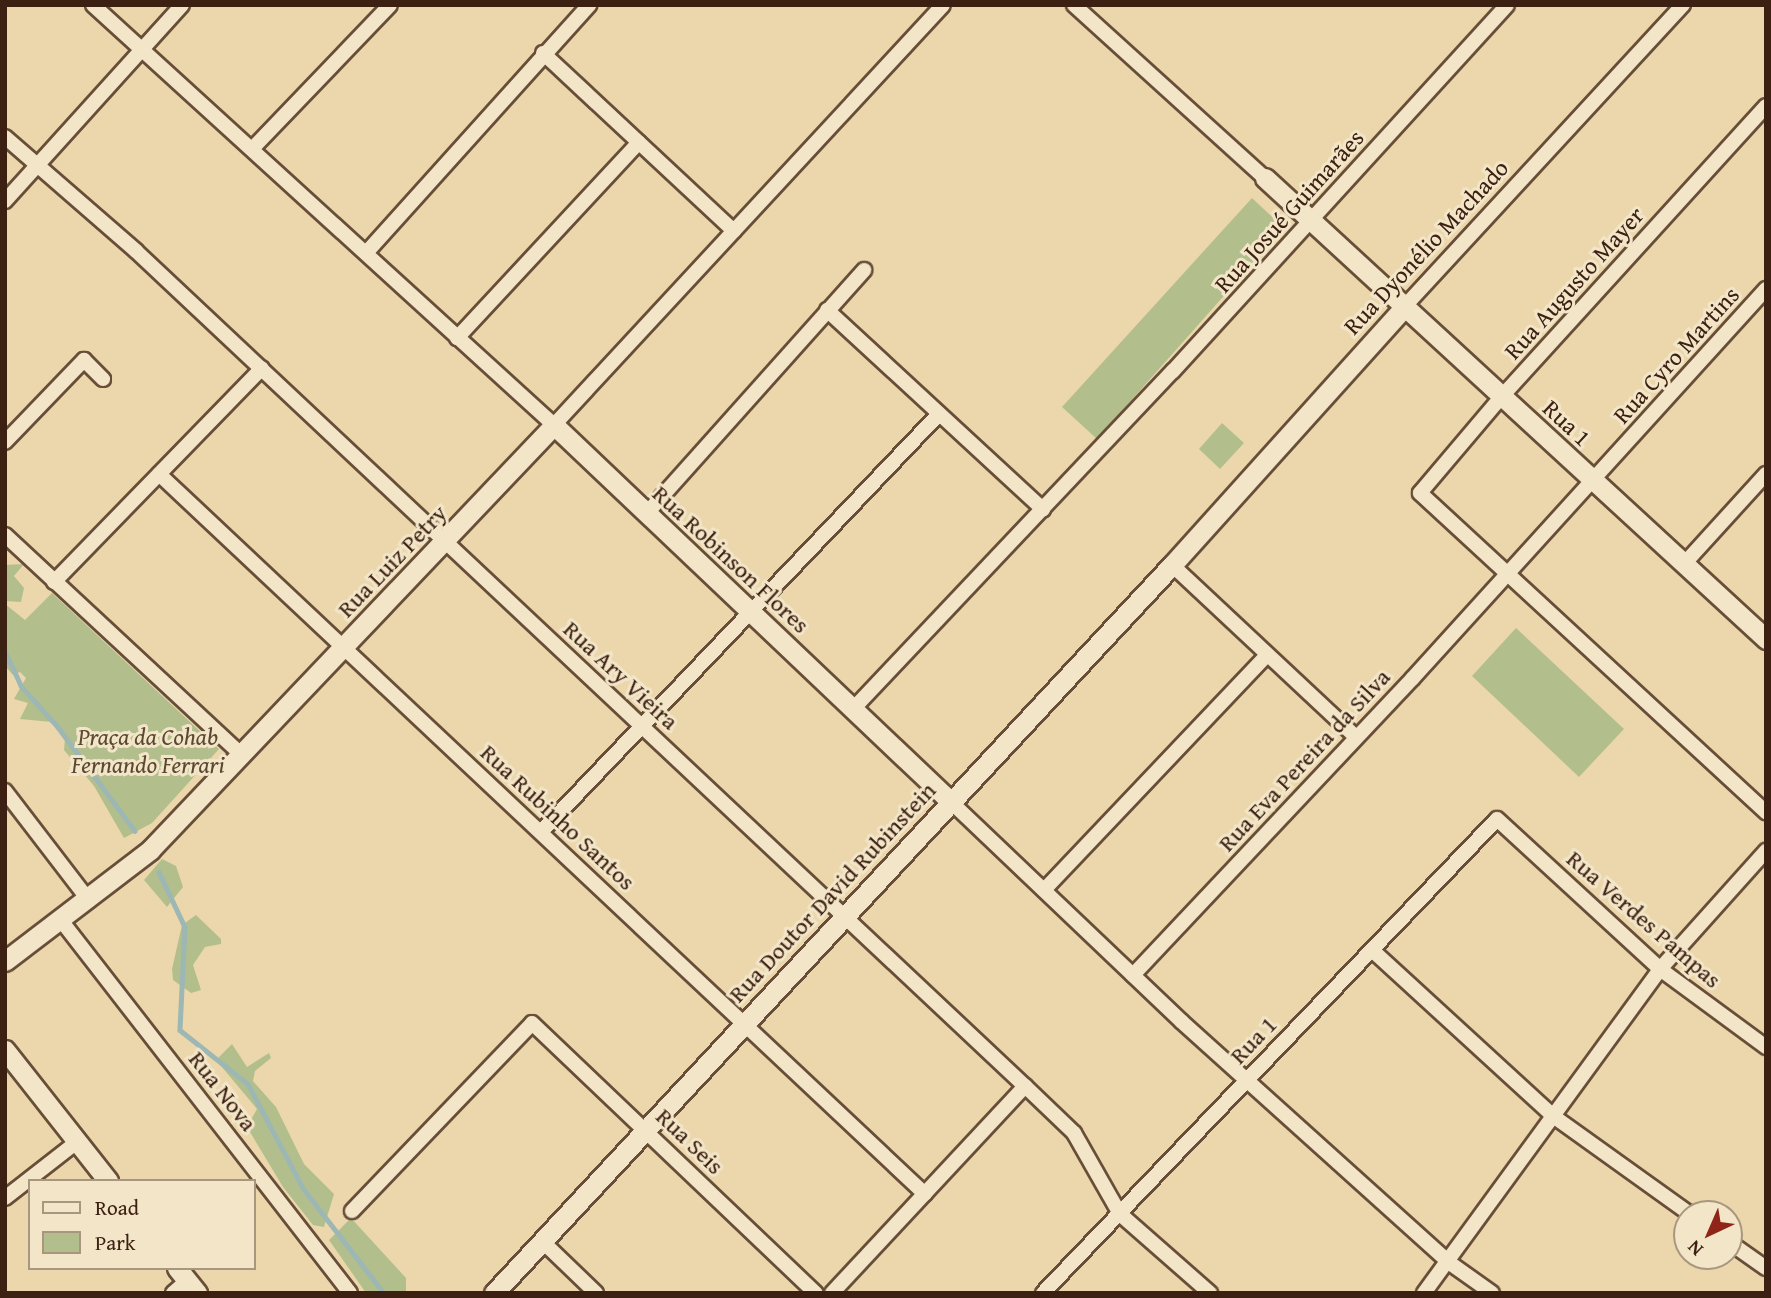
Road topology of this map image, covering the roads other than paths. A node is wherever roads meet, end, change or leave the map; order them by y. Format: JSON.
{"nodes":[{"id":1,"x":93,"y":5,"type":"edge"},
{"id":2,"x":183,"y":5,"type":"edge"},
{"id":3,"x":390,"y":5,"type":"edge"},
{"id":4,"x":589,"y":5,"type":"edge"},
{"id":5,"x":943,"y":5,"type":"edge"},
{"id":6,"x":1074,"y":5,"type":"edge"},
{"id":7,"x":1507,"y":5,"type":"edge"},
{"id":8,"x":1683,"y":5,"type":"edge"},
{"id":9,"x":143,"y":49,"type":"junction"},
{"id":10,"x":543,"y":53,"type":"junction"},
{"id":11,"x":1766,"y":106,"type":"edge"},
{"id":12,"x":5,"y":137,"type":"edge"},
{"id":13,"x":639,"y":142,"type":"junction"},
{"id":14,"x":246,"y":144,"type":"junction"},
{"id":15,"x":39,"y":164,"type":"junction"},
{"id":16,"x":1265,"y":178,"type":"joint"},
{"id":17,"x":5,"y":201,"type":"edge"},
{"id":18,"x":1311,"y":221,"type":"junction"},
{"id":19,"x":734,"y":231,"type":"junction"},
{"id":20,"x":366,"y":253,"type":"junction"},
{"id":21,"x":864,"y":270,"type":"dead end"},
{"id":22,"x":1766,"y":289,"type":"edge"},
{"id":23,"x":1405,"y":306,"type":"junction"},
{"id":24,"x":827,"y":310,"type":"junction"},
{"id":25,"x":457,"y":338,"type":"junction"},
{"id":26,"x":262,"y":368,"type":"junction"},
{"id":27,"x":103,"y":379,"type":"dead end"},
{"id":28,"x":1502,"y":396,"type":"junction"},
{"id":29,"x":938,"y":415,"type":"junction"},
{"id":30,"x":554,"y":425,"type":"junction"},
{"id":31,"x":5,"y":442,"type":"edge"},
{"id":32,"x":159,"y":474,"type":"junction"},
{"id":33,"x":1766,"y":474,"type":"edge"},
{"id":34,"x":1594,"y":482,"type":"junction"},
{"id":35,"x":1043,"y":509,"type":"junction"},
{"id":36,"x":647,"y":513,"type":"junction"},
{"id":37,"x":1207,"y":524,"type":"joint"},
{"id":38,"x":5,"y":535,"type":"edge"},
{"id":39,"x":446,"y":540,"type":"junction"},
{"id":40,"x":1684,"y":564,"type":"junction"},
{"id":41,"x":1172,"y":565,"type":"junction"},
{"id":42,"x":1507,"y":576,"type":"junction"},
{"id":43,"x":54,"y":582,"type":"junction"},
{"id":44,"x":752,"y":613,"type":"junction"},
{"id":45,"x":1766,"y":639,"type":"edge"},
{"id":46,"x":344,"y":647,"type":"junction"},
{"id":47,"x":1267,"y":655,"type":"junction"},
{"id":48,"x":854,"y":708,"type":"junction"},
{"id":49,"x":642,"y":727,"type":"junction"},
{"id":50,"x":1356,"y":737,"type":"junction"},
{"id":51,"x":241,"y":754,"type":"junction"},
{"id":52,"x":5,"y":792,"type":"edge"},
{"id":53,"x":950,"y":801,"type":"junction"},
{"id":54,"x":1766,"y":812,"type":"edge"},
{"id":55,"x":1497,"y":819,"type":"joint"},
{"id":56,"x":541,"y":832,"type":"junction"},
{"id":57,"x":1766,"y":851,"type":"edge"},
{"id":58,"x":1044,"y":890,"type":"junction"},
{"id":59,"x":87,"y":898,"type":"junction"},
{"id":60,"x":845,"y":914,"type":"junction"},
{"id":61,"x":60,"y":919,"type":"junction"},
{"id":62,"x":1372,"y":950,"type":"junction"},
{"id":63,"x":5,"y":961,"type":"edge"},
{"id":64,"x":1660,"y":969,"type":"junction"},
{"id":65,"x":1133,"y":975,"type":"junction"},
{"id":66,"x":743,"y":1023,"type":"junction"},
{"id":67,"x":1766,"y":1047,"type":"edge"},
{"id":68,"x":5,"y":1050,"type":"edge"},
{"id":69,"x":1247,"y":1081,"type":"junction"},
{"id":70,"x":1025,"y":1086,"type":"junction"},
{"id":71,"x":1553,"y":1116,"type":"junction"},
{"id":72,"x":645,"y":1128,"type":"junction"},
{"id":73,"x":77,"y":1142,"type":"junction"},
{"id":74,"x":29,"y":1179,"type":"edge"},
{"id":75,"x":106,"y":1179,"type":"edge"},
{"id":76,"x":28,"y":1180,"type":"edge"},
{"id":77,"x":925,"y":1194,"type":"junction"},
{"id":78,"x":5,"y":1198,"type":"edge"},
{"id":79,"x":1673,"y":1202,"type":"edge"},
{"id":80,"x":352,"y":1211,"type":"dead end"},
{"id":81,"x":1120,"y":1214,"type":"junction"},
{"id":82,"x":542,"y":1241,"type":"junction"},
{"id":83,"x":1743,"y":1252,"type":"edge"},
{"id":84,"x":1447,"y":1261,"type":"junction"},
{"id":85,"x":1766,"y":1268,"type":"edge"},
{"id":86,"x":350,"y":1293,"type":"edge"},
{"id":87,"x":494,"y":1293,"type":"edge"},
{"id":88,"x":596,"y":1293,"type":"edge"},
{"id":89,"x":816,"y":1293,"type":"edge"},
{"id":90,"x":832,"y":1293,"type":"edge"},
{"id":91,"x":1043,"y":1293,"type":"edge"},
{"id":92,"x":1210,"y":1293,"type":"edge"},
{"id":93,"x":1424,"y":1293,"type":"edge"},
{"id":94,"x":1492,"y":1293,"type":"edge"}],
"edges":[{"from":1,"to":9,"type":"street","name":"Rua Robinson Flores"},
{"from":2,"to":9,"type":"street"},
{"from":3,"to":14,"type":"street"},
{"from":4,"to":10,"type":"street"},
{"from":5,"to":19,"type":"street","name":"Rua Luiz Petry"},
{"from":6,"to":16,"type":"street"},
{"from":7,"to":18,"type":"street","name":"Rua Josué Guimarães"},
{"from":8,"to":23,"type":"street","name":"Rua Dyonélio Machado"},
{"from":9,"to":14,"type":"street","name":"Rua Robinson Flores"},
{"from":9,"to":15,"type":"street"},
{"from":10,"to":13,"type":"street"},
{"from":10,"to":20,"type":"street"},
{"from":11,"to":28,"type":"street","name":"Rua Augusto Mayer"},
{"from":12,"to":15,"type":"street","name":"Rua Ary Vieira"},
{"from":13,"to":19,"type":"street"},
{"from":13,"to":25,"type":"street"},
{"from":14,"to":20,"type":"street","name":"Rua Robinson Flores"},
{"from":15,"to":17,"type":"street"},
{"from":15,"to":26,"type":"street","name":"Rua Ary Vieira"},
{"from":16,"to":18,"type":"street","name":"Rua 1"},
{"from":18,"to":23,"type":"street","name":"Rua 1"},
{"from":18,"to":35,"type":"street","name":"Rua Josué Guimarães"},
{"from":19,"to":30,"type":"street","name":"Rua Luiz Petry"},
{"from":20,"to":25,"type":"street","name":"Rua Robinson Flores"},
{"from":21,"to":24,"type":"street"},
{"from":22,"to":34,"type":"street","name":"Rua Cyro Martins"},
{"from":23,"to":28,"type":"street","name":"Rua 1"},
{"from":23,"to":37,"type":"street","name":"Rua Dyonélio Machado"},
{"from":24,"to":29,"type":"street"},
{"from":24,"to":36,"type":"street"},
{"from":25,"to":30,"type":"street","name":"Rua Robinson Flores"},
{"from":26,"to":32,"type":"street"},
{"from":26,"to":39,"type":"street","name":"Rua Ary Vieira"},
{"from":27,"to":31,"type":"street"},
{"from":28,"to":34,"type":"street","name":"Rua 1"},
{"from":28,"to":42,"type":"street","name":"Rua Augusto Mayer"},
{"from":29,"to":35,"type":"street"},
{"from":29,"to":44,"type":"street"},
{"from":30,"to":36,"type":"street","name":"Rua Robinson Flores"},
{"from":30,"to":39,"type":"street","name":"Rua Luiz Petry"},
{"from":32,"to":43,"type":"street"},
{"from":32,"to":46,"type":"street","name":"Rua Rubinho Santos"},
{"from":33,"to":40,"type":"street"},
{"from":34,"to":40,"type":"street","name":"Rua 1"},
{"from":34,"to":42,"type":"street","name":"Rua Cyro Martins"},
{"from":35,"to":48,"type":"street","name":"Rua Josué Guimarães"},
{"from":36,"to":44,"type":"street","name":"Rua Robinson Flores"},
{"from":37,"to":41,"type":"street","name":"Rua Doutor David Rubinstein"},
{"from":38,"to":43,"type":"street"},
{"from":39,"to":46,"type":"street","name":"Rua Luiz Petry"},
{"from":39,"to":49,"type":"street","name":"Rua Ary Vieira"},
{"from":40,"to":45,"type":"street","name":"Rua 1"},
{"from":41,"to":47,"type":"street"},
{"from":41,"to":53,"type":"street","name":"Rua Doutor David Rubinstein"},
{"from":42,"to":50,"type":"street","name":"Rua Eva Pereira da Silva"},
{"from":42,"to":54,"type":"street"},
{"from":43,"to":51,"type":"street"},
{"from":44,"to":48,"type":"street","name":"Rua Robinson Flores"},
{"from":44,"to":49,"type":"street"},
{"from":46,"to":51,"type":"street","name":"Rua Luiz Petry"},
{"from":46,"to":56,"type":"street","name":"Rua Rubinho Santos"},
{"from":47,"to":50,"type":"street"},
{"from":47,"to":58,"type":"street"},
{"from":48,"to":53,"type":"street","name":"Rua Robinson Flores"},
{"from":49,"to":56,"type":"street"},
{"from":49,"to":60,"type":"street","name":"Rua Ary Vieira"},
{"from":50,"to":65,"type":"street","name":"Rua Eva Pereira da Silva"},
{"from":51,"to":59,"type":"street","name":"Rua Luiz Petry"},
{"from":52,"to":59,"type":"street"},
{"from":53,"to":58,"type":"street","name":"Rua Robinson Flores"},
{"from":53,"to":60,"type":"street","name":"Rua Doutor David Rubinstein"},
{"from":55,"to":62,"type":"street","name":"Rua 1"},
{"from":55,"to":64,"type":"street","name":"Rua Verdes Pampas"},
{"from":56,"to":66,"type":"street","name":"Rua Rubinho Santos"},
{"from":57,"to":64,"type":"street"},
{"from":58,"to":65,"type":"street","name":"Rua Robinson Flores"},
{"from":59,"to":61,"type":"street","name":"Rua Luiz Petry"},
{"from":60,"to":66,"type":"street","name":"Rua Doutor David Rubinstein"},
{"from":60,"to":70,"type":"street","name":"Rua Ary Vieira"},
{"from":61,"to":63,"type":"street","name":"Rua Luiz Petry"},
{"from":61,"to":86,"type":"street","name":"Rua Nova"},
{"from":62,"to":69,"type":"street","name":"Rua 1"},
{"from":62,"to":71,"type":"street"},
{"from":64,"to":67,"type":"street","name":"Rua Verdes Pampas"},
{"from":64,"to":71,"type":"street"},
{"from":65,"to":69,"type":"street","name":"Rua Robinson Flores"},
{"from":66,"to":72,"type":"street","name":"Rua Doutor David Rubinstein"},
{"from":66,"to":77,"type":"street","name":"Rua Rubinho Santos"},
{"from":68,"to":73,"type":"street"},
{"from":69,"to":81,"type":"street","name":"Rua 1"},
{"from":69,"to":84,"type":"street","name":"Rua Robinson Flores"},
{"from":70,"to":77,"type":"street"},
{"from":70,"to":81,"type":"street","name":"Rua Ary Vieira"},
{"from":71,"to":79,"type":"street"},
{"from":71,"to":84,"type":"street"},
{"from":72,"to":80,"type":"street","name":"Rua Seis"},
{"from":72,"to":82,"type":"street","name":"Rua Doutor David Rubinstein"},
{"from":72,"to":89,"type":"street","name":"Rua Seis"},
{"from":73,"to":74,"type":"street"},
{"from":73,"to":75,"type":"street"},
{"from":76,"to":78,"type":"street"},
{"from":77,"to":90,"type":"street"},
{"from":81,"to":91,"type":"street","name":"Rua 1"},
{"from":81,"to":92,"type":"street","name":"Rua Ary Vieira"},
{"from":82,"to":87,"type":"street","name":"Rua Doutor David Rubinstein"},
{"from":82,"to":88,"type":"street"},
{"from":83,"to":85,"type":"street"},
{"from":84,"to":93,"type":"street"},
{"from":84,"to":94,"type":"street","name":"Rua Robinson Flores"}]}
